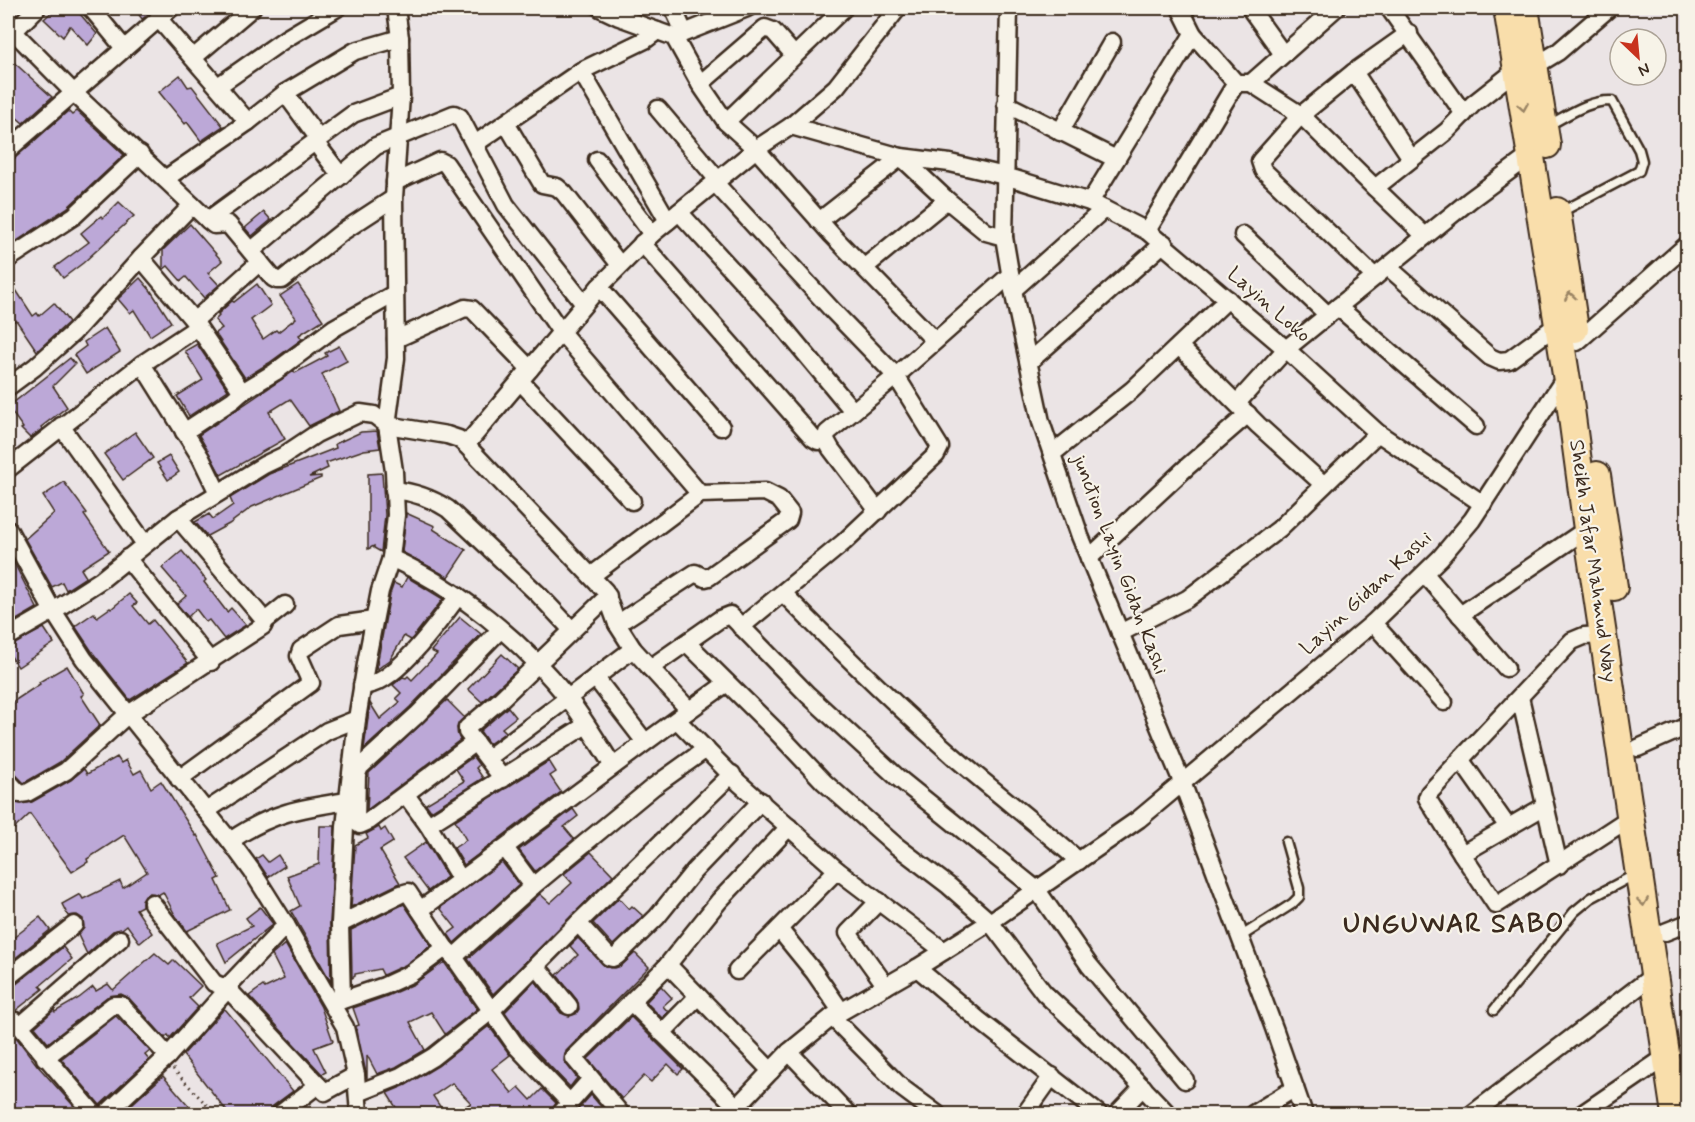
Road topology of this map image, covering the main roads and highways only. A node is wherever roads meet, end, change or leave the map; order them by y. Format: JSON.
{"nodes":[{"id":1,"x":1507,"y":8,"type":"edge"},
{"id":2,"x":1526,"y":8,"type":"edge"},
{"id":3,"x":1526,"y":67,"type":"junction"},
{"id":4,"x":1676,"y":928,"type":"edge"},
{"id":5,"x":1688,"y":1080,"type":"edge"},
{"id":6,"x":1675,"y":1114,"type":"edge"}],
"edges":[{"from":1,"to":3,"type":"main road","name":"Sheikh Jafar Mahmud Way"},
{"from":2,"to":3,"type":"main road","name":"Sheikh Jafar Mahmud Way"},
{"from":4,"to":3,"type":"main road","name":"Sheikh Jafar Mahmud Way","one_way":true},
{"from":3,"to":6,"type":"main road","name":"Sheikh Jafar Mahmud Way","one_way":true},
{"from":4,"to":5,"type":"main road","name":"Sheikh Jafar Mahmud Way"}]}
